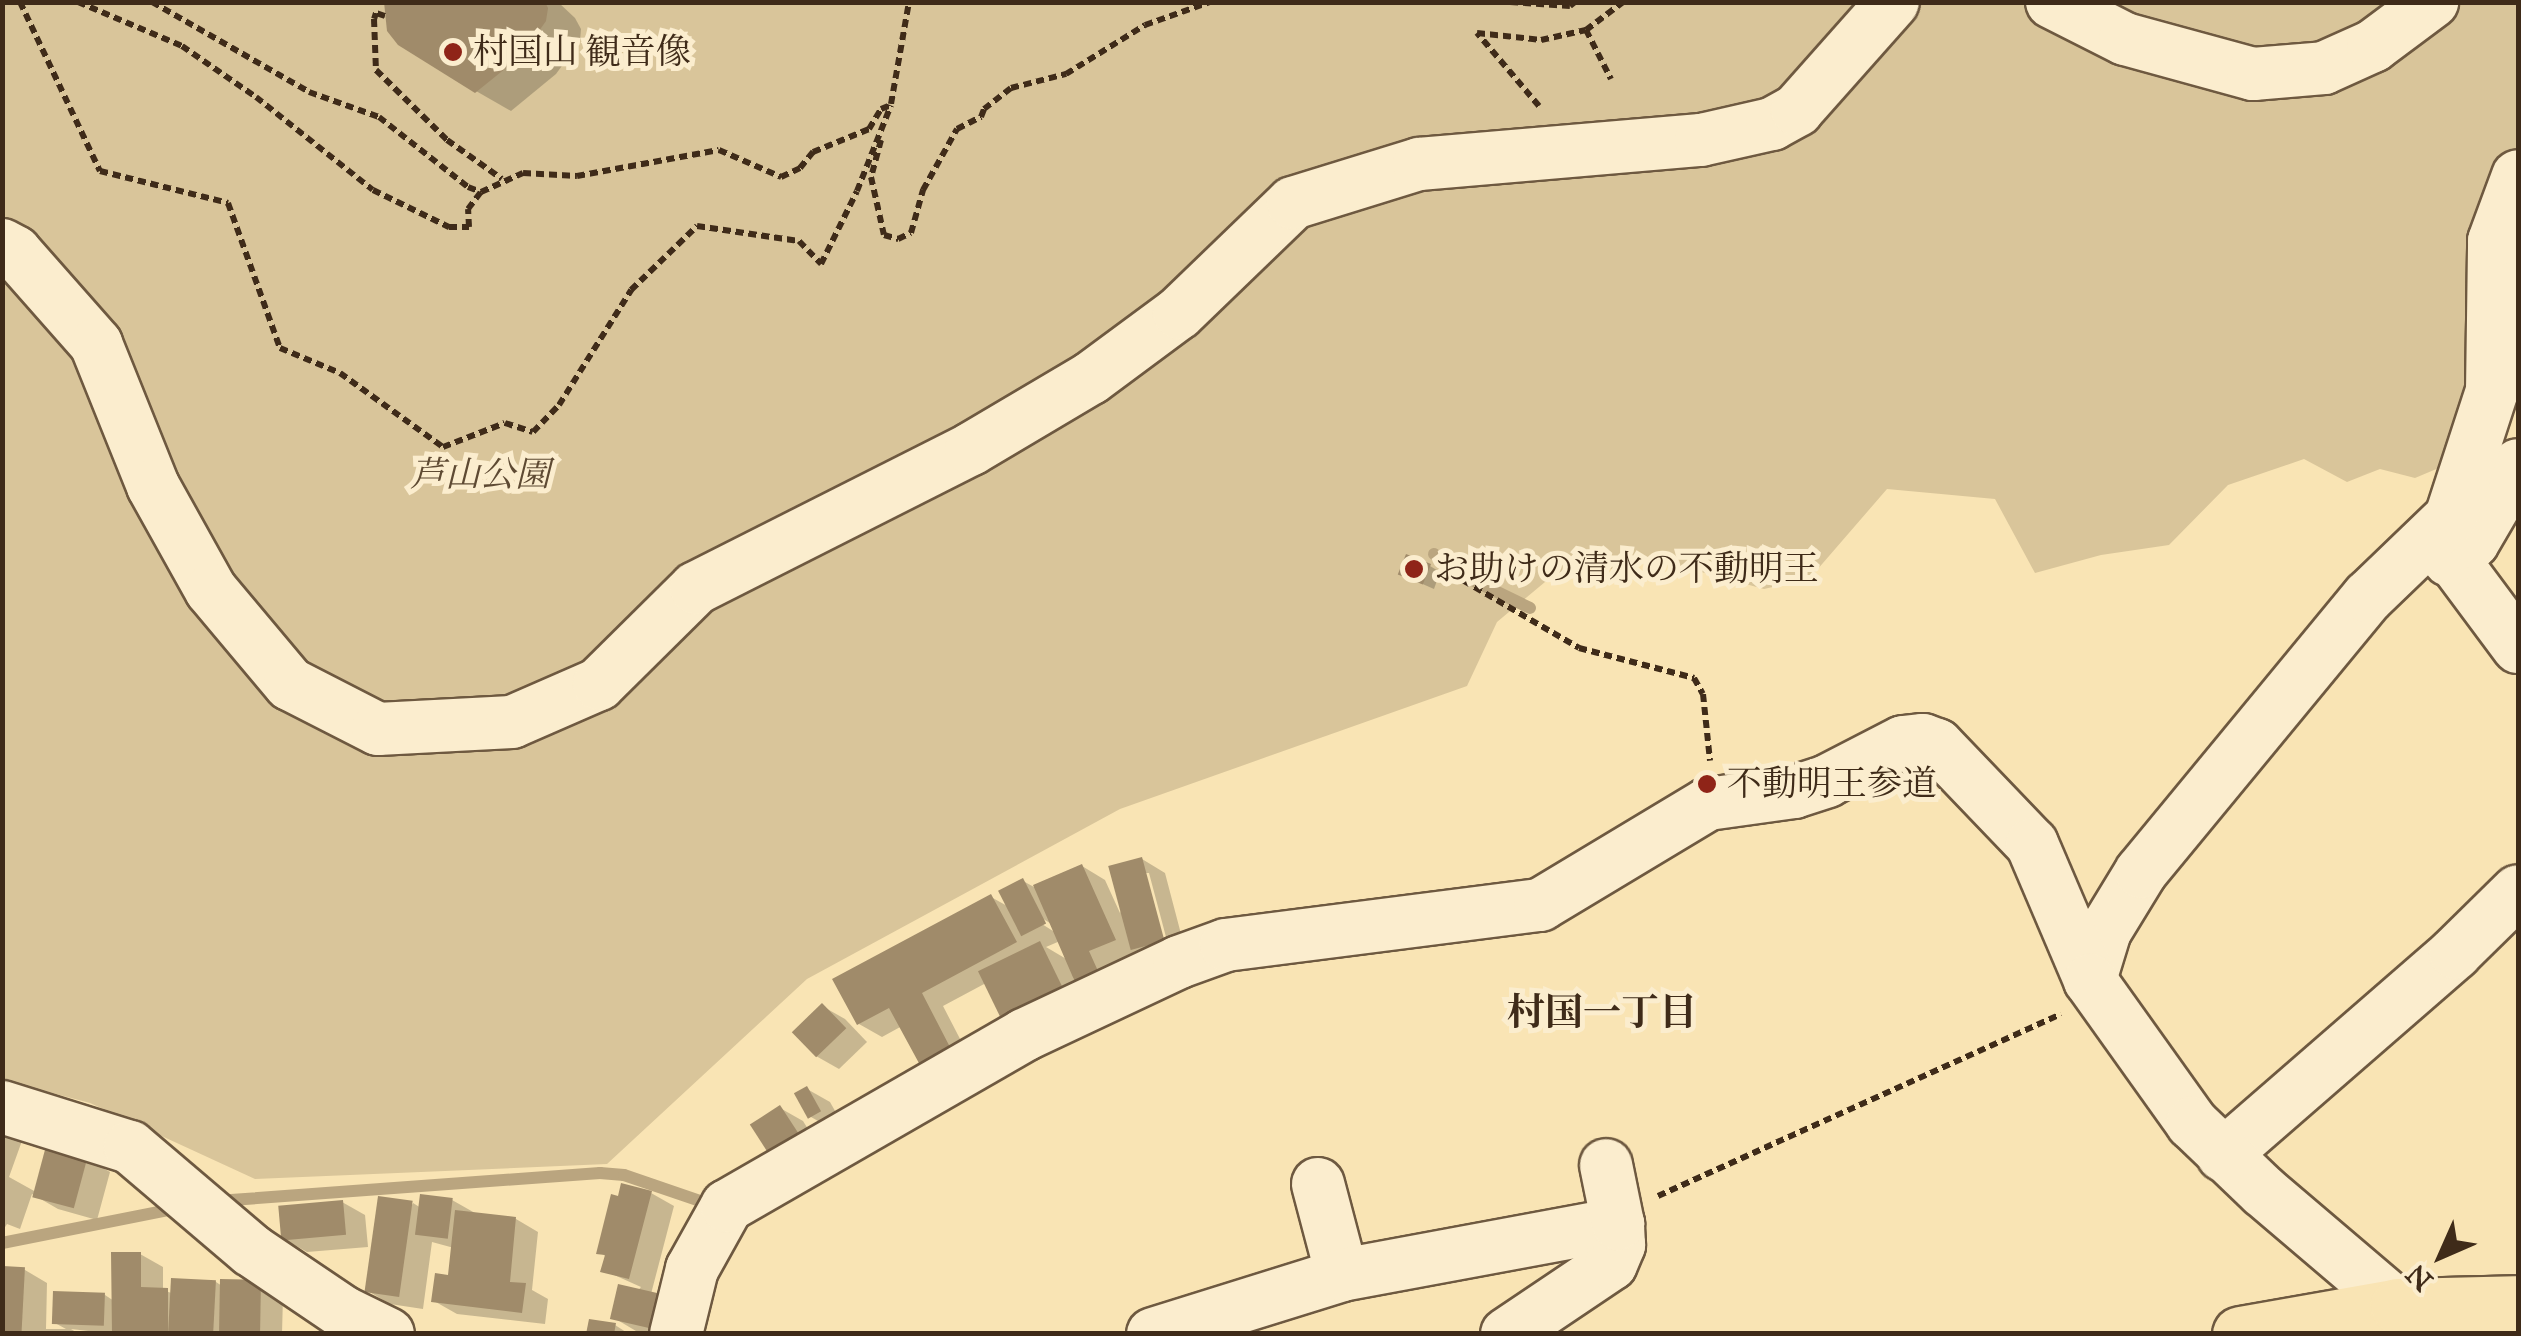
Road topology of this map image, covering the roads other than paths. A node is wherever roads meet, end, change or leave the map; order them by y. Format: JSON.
{"nodes":[{"id":1,"x":1893,"y":2,"type":"edge"},
{"id":2,"x":2052,"y":2,"type":"edge"},
{"id":3,"x":2432,"y":2,"type":"edge"},
{"id":4,"x":2518,"y":176,"type":"edge"},
{"id":5,"x":2,"y":245,"type":"edge"},
{"id":6,"x":2518,"y":465,"type":"edge"},
{"id":7,"x":2452,"y":558,"type":"junction"},
{"id":8,"x":2381,"y":586,"type":"junction"},
{"id":9,"x":2518,"y":647,"type":"edge"},
{"id":10,"x":2518,"y":891,"type":"edge"},
{"id":11,"x":2095,"y":987,"type":"junction"},
{"id":12,"x":2,"y":1107,"type":"edge"},
{"id":13,"x":2223,"y":1155,"type":"junction"},
{"id":14,"x":1318,"y":1184,"type":"dead end"},
{"id":15,"x":1342,"y":1274,"type":"junction"},
{"id":16,"x":2518,"y":1303,"type":"edge"},
{"id":17,"x":2398,"y":1306,"type":"junction"},
{"id":18,"x":388,"y":1334,"type":"edge"},
{"id":19,"x":676,"y":1334,"type":"edge"},
{"id":20,"x":1153,"y":1334,"type":"edge"},
{"id":21,"x":1507,"y":1334,"type":"edge"},
{"id":22,"x":2240,"y":1334,"type":"edge"}],
"edges":[{"from":1,"to":5,"type":"street"},
{"from":2,"to":3,"type":"street"},
{"from":4,"to":8,"type":"street"},
{"from":6,"to":7,"type":"street"},
{"from":7,"to":8,"type":"street"},
{"from":7,"to":9,"type":"street"},
{"from":8,"to":11,"type":"street"},
{"from":10,"to":13,"type":"street"},
{"from":11,"to":13,"type":"street"},
{"from":11,"to":19,"type":"street"},
{"from":12,"to":18,"type":"street"},
{"from":13,"to":17,"type":"street"},
{"from":14,"to":15,"type":"street"},
{"from":15,"to":20,"type":"street"},
{"from":15,"to":21,"type":"street"},
{"from":16,"to":17,"type":"main road"},
{"from":17,"to":22,"type":"main road"}]}
